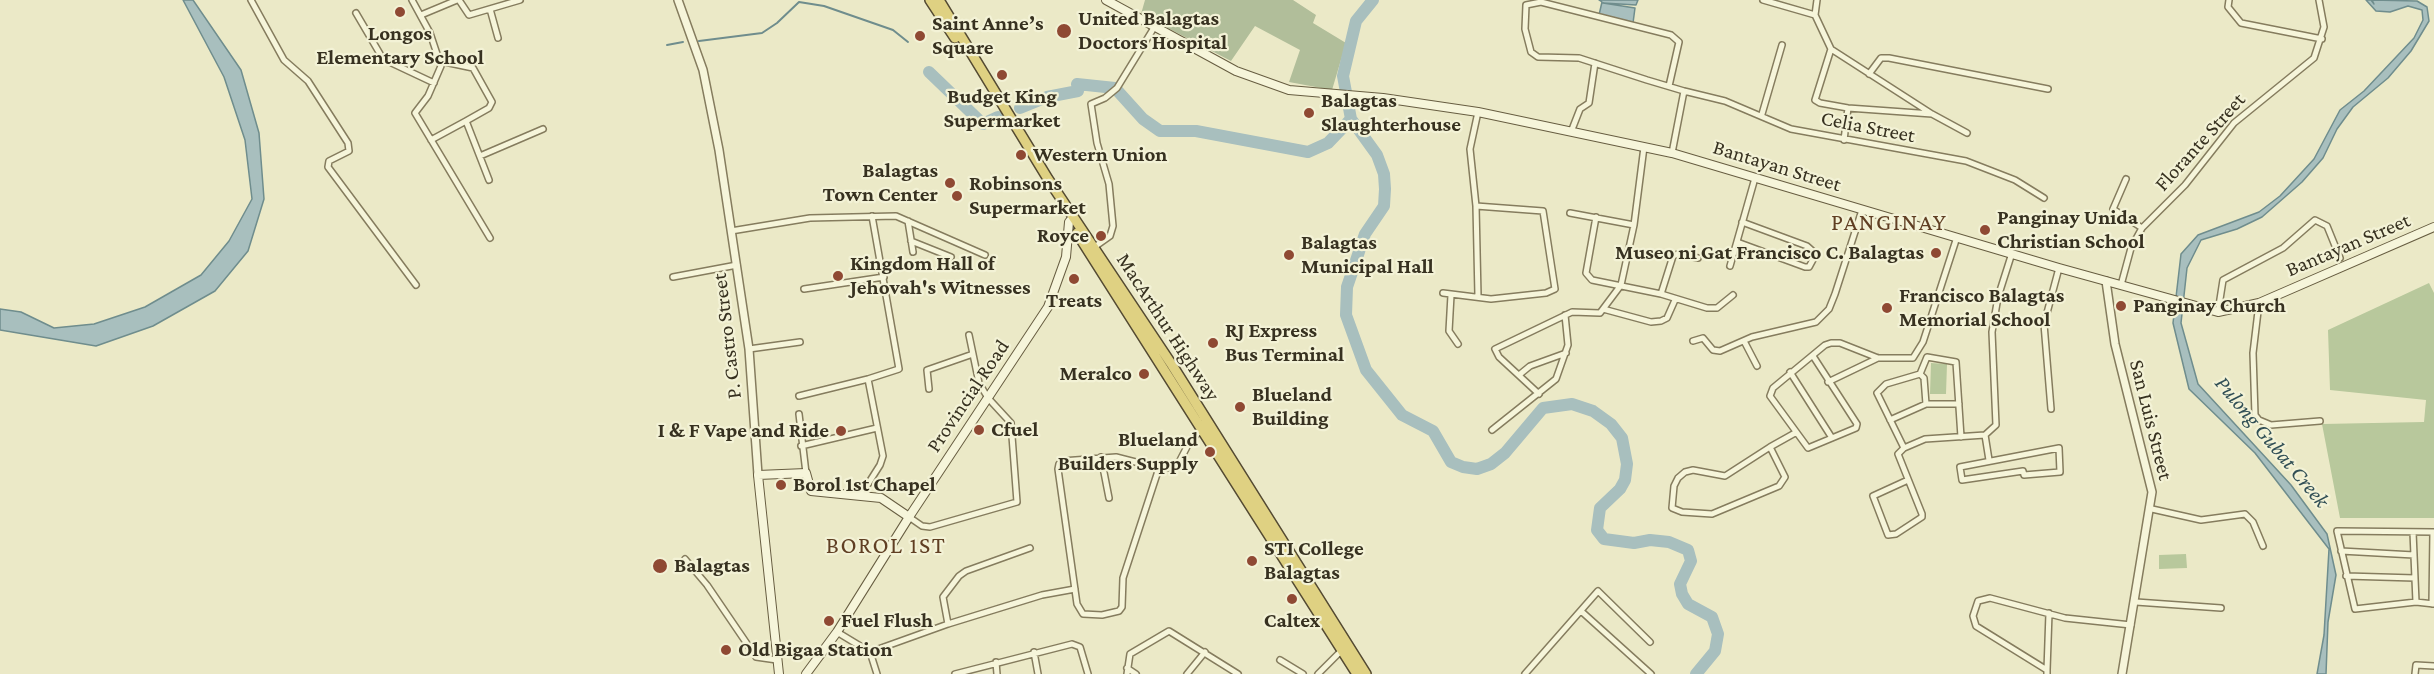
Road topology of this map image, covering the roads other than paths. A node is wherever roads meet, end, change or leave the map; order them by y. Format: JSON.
{"nodes":[{"id":1,"x":251,"y":0,"type":"edge"},
{"id":2,"x":412,"y":0,"type":"edge"},
{"id":3,"x":458,"y":0,"type":"edge"},
{"id":4,"x":520,"y":0,"type":"edge"},
{"id":5,"x":678,"y":0,"type":"edge"},
{"id":6,"x":930,"y":0,"type":"edge"},
{"id":7,"x":939,"y":0,"type":"edge"},
{"id":8,"x":1106,"y":0,"type":"edge"},
{"id":9,"x":1763,"y":0,"type":"edge"},
{"id":10,"x":1817,"y":0,"type":"edge"},
{"id":11,"x":2229,"y":0,"type":"edge"},
{"id":12,"x":2319,"y":0,"type":"edge"},
{"id":13,"x":490,"y":9,"type":"junction"},
{"id":14,"x":356,"y":13,"type":"dead end"},
{"id":15,"x":421,"y":15,"type":"junction"},
{"id":16,"x":1815,"y":15,"type":"junction"},
{"id":17,"x":1155,"y":26,"type":"junction"},
{"id":18,"x":498,"y":38,"type":"dead end"},
{"id":19,"x":2322,"y":39,"type":"junction"},
{"id":20,"x":1782,"y":45,"type":"dead end"},
{"id":21,"x":1831,"y":50,"type":"junction"},
{"id":22,"x":440,"y":61,"type":"junction"},
{"id":23,"x":1594,"y":63,"type":"junction"},
{"id":24,"x":1869,"y":74,"type":"junction"},
{"id":25,"x":434,"y":83,"type":"junction"},
{"id":26,"x":1669,"y":86,"type":"junction"},
{"id":27,"x":2048,"y":89,"type":"dead end"},
{"id":28,"x":1684,"y":91,"type":"junction"},
{"id":29,"x":1848,"y":108,"type":"junction"},
{"id":30,"x":1004,"y":112,"type":"junction"},
{"id":31,"x":1478,"y":112,"type":"junction"},
{"id":32,"x":1762,"y":114,"type":"junction"},
{"id":33,"x":1932,"y":114,"type":"junction"},
{"id":34,"x":466,"y":121,"type":"junction"},
{"id":35,"x":543,"y":129,"type":"dead end"},
{"id":36,"x":1571,"y":132,"type":"junction"},
{"id":37,"x":1967,"y":133,"type":"dead end"},
{"id":38,"x":431,"y":140,"type":"junction"},
{"id":39,"x":1844,"y":140,"type":"junction"},
{"id":40,"x":1644,"y":147,"type":"junction"},
{"id":41,"x":1672,"y":153,"type":"junction"},
{"id":42,"x":480,"y":156,"type":"junction"},
{"id":43,"x":1755,"y":177,"type":"junction"},
{"id":44,"x":2126,"y":179,"type":"dead end"},
{"id":45,"x":489,"y":180,"type":"dead end"},
{"id":46,"x":2044,"y":198,"type":"dead end"},
{"id":47,"x":1476,"y":206,"type":"junction"},
{"id":48,"x":1862,"y":210,"type":"junction"},
{"id":49,"x":1570,"y":213,"type":"dead end"},
{"id":50,"x":872,"y":216,"type":"junction"},
{"id":51,"x":1596,"y":217,"type":"junction"},
{"id":52,"x":1071,"y":219,"type":"junction"},
{"id":53,"x":908,"y":221,"type":"junction"},
{"id":54,"x":1742,"y":222,"type":"junction"},
{"id":55,"x":1634,"y":225,"type":"junction"},
{"id":56,"x":2434,"y":227,"type":"edge"},
{"id":57,"x":2142,"y":228,"type":"junction"},
{"id":58,"x":731,"y":231,"type":"junction"},
{"id":59,"x":1958,"y":236,"type":"junction"},
{"id":60,"x":490,"y":238,"type":"dead end"},
{"id":61,"x":911,"y":241,"type":"junction"},
{"id":62,"x":1737,"y":242,"type":"junction"},
{"id":63,"x":1092,"y":249,"type":"junction"},
{"id":64,"x":913,"y":252,"type":"dead end"},
{"id":65,"x":2012,"y":253,"type":"junction"},
{"id":66,"x":985,"y":255,"type":"dead end"},
{"id":67,"x":951,"y":257,"type":"dead end"},
{"id":68,"x":1698,"y":258,"type":"dead end"},
{"id":69,"x":2342,"y":262,"type":"junction"},
{"id":70,"x":737,"y":265,"type":"junction"},
{"id":71,"x":1730,"y":266,"type":"dead end"},
{"id":72,"x":2059,"y":268,"type":"junction"},
{"id":73,"x":674,"y":277,"type":"dead end"},
{"id":74,"x":884,"y":277,"type":"junction"},
{"id":75,"x":2106,"y":281,"type":"junction"},
{"id":76,"x":416,"y":285,"type":"dead end"},
{"id":77,"x":1621,"y":285,"type":"junction"},
{"id":78,"x":2121,"y":285,"type":"junction"},
{"id":79,"x":804,"y":289,"type":"dead end"},
{"id":80,"x":1443,"y":292,"type":"dead end"},
{"id":81,"x":1661,"y":294,"type":"junction"},
{"id":82,"x":1451,"y":295,"type":"junction"},
{"id":83,"x":1733,"y":295,"type":"dead end"},
{"id":84,"x":1478,"y":296,"type":"junction"},
{"id":85,"x":1675,"y":300,"type":"junction"},
{"id":86,"x":2259,"y":303,"type":"junction"},
{"id":87,"x":1603,"y":309,"type":"junction"},
{"id":88,"x":2218,"y":312,"type":"junction"},
{"id":89,"x":1565,"y":315,"type":"junction"},
{"id":90,"x":969,"y":335,"type":"dead end"},
{"id":91,"x":1693,"y":341,"type":"dead end"},
{"id":92,"x":1744,"y":341,"type":"junction"},
{"id":93,"x":800,"y":342,"type":"dead end"},
{"id":94,"x":1458,"y":344,"type":"dead end"},
{"id":95,"x":749,"y":349,"type":"junction"},
{"id":96,"x":1566,"y":353,"type":"junction"},
{"id":97,"x":973,"y":354,"type":"junction"},
{"id":98,"x":1813,"y":356,"type":"junction"},
{"id":99,"x":1878,"y":358,"type":"junction"},
{"id":100,"x":1757,"y":366,"type":"dead end"},
{"id":101,"x":1790,"y":372,"type":"junction"},
{"id":102,"x":1920,"y":374,"type":"junction"},
{"id":103,"x":1519,"y":375,"type":"junction"},
{"id":104,"x":868,"y":379,"type":"junction"},
{"id":105,"x":1828,"y":382,"type":"junction"},
{"id":106,"x":929,"y":389,"type":"dead end"},
{"id":107,"x":1539,"y":394,"type":"junction"},
{"id":108,"x":800,"y":396,"type":"dead end"},
{"id":109,"x":988,"y":398,"type":"junction"},
{"id":110,"x":1926,"y":404,"type":"junction"},
{"id":111,"x":1959,"y":404,"type":"junction"},
{"id":112,"x":2051,"y":409,"type":"dead end"},
{"id":113,"x":799,"y":414,"type":"dead end"},
{"id":114,"x":1890,"y":420,"type":"junction"},
{"id":115,"x":2320,"y":421,"type":"dead end"},
{"id":116,"x":1205,"y":427,"type":"junction"},
{"id":117,"x":877,"y":428,"type":"junction"},
{"id":118,"x":1492,"y":430,"type":"dead end"},
{"id":119,"x":1795,"y":433,"type":"junction"},
{"id":120,"x":1984,"y":435,"type":"junction"},
{"id":121,"x":1961,"y":437,"type":"junction"},
{"id":122,"x":1832,"y":438,"type":"junction"},
{"id":123,"x":801,"y":446,"type":"junction"},
{"id":124,"x":1770,"y":447,"type":"junction"},
{"id":125,"x":1904,"y":448,"type":"junction"},
{"id":126,"x":1101,"y":457,"type":"junction"},
{"id":127,"x":1989,"y":460,"type":"junction"},
{"id":128,"x":1159,"y":468,"type":"junction"},
{"id":129,"x":806,"y":473,"type":"junction"},
{"id":130,"x":758,"y":475,"type":"junction"},
{"id":131,"x":1908,"y":480,"type":"junction"},
{"id":132,"x":861,"y":495,"type":"junction"},
{"id":133,"x":1108,"y":498,"type":"dead end"},
{"id":134,"x":2152,"y":509,"type":"junction"},
{"id":135,"x":909,"y":517,"type":"junction"},
{"id":136,"x":2414,"y":532,"type":"junction"},
{"id":137,"x":2433,"y":532,"type":"edge"},
{"id":138,"x":2263,"y":546,"type":"dead end"},
{"id":139,"x":1030,"y":548,"type":"dead end"},
{"id":140,"x":2341,"y":551,"type":"junction"},
{"id":141,"x":2414,"y":555,"type":"junction"},
{"id":142,"x":685,"y":559,"type":"dead end"},
{"id":143,"x":2346,"y":576,"type":"junction"},
{"id":144,"x":2415,"y":578,"type":"junction"},
{"id":145,"x":1075,"y":589,"type":"junction"},
{"id":146,"x":2136,"y":602,"type":"junction"},
{"id":147,"x":2416,"y":602,"type":"junction"},
{"id":148,"x":2433,"y":604,"type":"edge"},
{"id":149,"x":2221,"y":608,"type":"dead end"},
{"id":150,"x":1581,"y":611,"type":"junction"},
{"id":151,"x":2049,"y":613,"type":"junction"},
{"id":152,"x":948,"y":624,"type":"junction"},
{"id":153,"x":2131,"y":624,"type":"junction"},
{"id":154,"x":837,"y":632,"type":"junction"},
{"id":155,"x":1650,"y":642,"type":"dead end"},
{"id":156,"x":1345,"y":648,"type":"junction"},
{"id":157,"x":870,"y":652,"type":"junction"},
{"id":158,"x":1034,"y":652,"type":"junction"},
{"id":159,"x":1205,"y":652,"type":"junction"},
{"id":160,"x":777,"y":660,"type":"junction"},
{"id":161,"x":1280,"y":660,"type":"dead end"},
{"id":162,"x":996,"y":662,"type":"junction"},
{"id":163,"x":2434,"y":666,"type":"edge"},
{"id":164,"x":1127,"y":671,"type":"edge"},
{"id":165,"x":2047,"y":672,"type":"edge"},
{"id":166,"x":779,"y":674,"type":"edge"},
{"id":167,"x":806,"y":674,"type":"edge"},
{"id":168,"x":878,"y":674,"type":"edge"},
{"id":169,"x":955,"y":674,"type":"edge"},
{"id":170,"x":997,"y":674,"type":"edge"},
{"id":171,"x":1038,"y":674,"type":"edge"},
{"id":172,"x":1088,"y":674,"type":"edge"},
{"id":173,"x":1136,"y":674,"type":"edge"},
{"id":174,"x":1187,"y":674,"type":"edge"},
{"id":175,"x":1236,"y":674,"type":"edge"},
{"id":176,"x":1303,"y":674,"type":"edge"},
{"id":177,"x":1318,"y":674,"type":"edge"},
{"id":178,"x":1357,"y":674,"type":"edge"},
{"id":179,"x":1366,"y":674,"type":"edge"},
{"id":180,"x":1525,"y":674,"type":"edge"},
{"id":181,"x":1651,"y":674,"type":"edge"},
{"id":182,"x":2122,"y":674,"type":"edge"},
{"id":183,"x":2415,"y":674,"type":"edge"}],
"edges":[{"from":1,"to":76,"type":"street"},
{"from":2,"to":15,"type":"street"},
{"from":3,"to":13,"type":"street"},
{"from":3,"to":15,"type":"street"},
{"from":4,"to":13,"type":"street"},
{"from":5,"to":58,"type":"street","name":"P. Castro Street"},
{"from":6,"to":30,"type":"highway","name":"MacArthur Highway"},
{"from":7,"to":30,"type":"highway","name":"MacArthur Highway"},
{"from":8,"to":17,"type":"main road","name":"Bantayan Street"},
{"from":9,"to":16,"type":"street"},
{"from":10,"to":16,"type":"street"},
{"from":11,"to":19,"type":"street"},
{"from":12,"to":19,"type":"street"},
{"from":13,"to":18,"type":"street"},
{"from":14,"to":25,"type":"street"},
{"from":15,"to":22,"type":"street"},
{"from":16,"to":21,"type":"street"},
{"from":17,"to":31,"type":"main road","name":"Bantayan Street"},
{"from":17,"to":63,"type":"street"},
{"from":19,"to":57,"type":"street","name":"Florante Street"},
{"from":20,"to":32,"type":"street"},
{"from":21,"to":24,"type":"street"},
{"from":21,"to":29,"type":"street"},
{"from":22,"to":25,"type":"street"},
{"from":22,"to":34,"type":"street"},
{"from":23,"to":26,"type":"street","name":"Celia Street"},
{"from":23,"to":26,"type":"street","name":"Celia Street"},
{"from":23,"to":36,"type":"street"},
{"from":24,"to":27,"type":"street"},
{"from":24,"to":33,"type":"street"},
{"from":25,"to":38,"type":"street"},
{"from":26,"to":28,"type":"street","name":"Celia Street"},
{"from":28,"to":32,"type":"street","name":"Celia Street"},
{"from":28,"to":41,"type":"street"},
{"from":29,"to":33,"type":"street"},
{"from":29,"to":39,"type":"street"},
{"from":30,"to":52,"type":"highway","name":"MacArthur Highway"},
{"from":31,"to":36,"type":"main road","name":"Bantayan Street"},
{"from":31,"to":47,"type":"street"},
{"from":32,"to":39,"type":"street","name":"Celia Street"},
{"from":33,"to":37,"type":"street"},
{"from":34,"to":38,"type":"street"},
{"from":34,"to":42,"type":"street"},
{"from":35,"to":42,"type":"street"},
{"from":36,"to":40,"type":"main road","name":"Bantayan Street"},
{"from":38,"to":60,"type":"street"},
{"from":39,"to":46,"type":"street","name":"Celia Street"},
{"from":40,"to":41,"type":"main road","name":"Bantayan Street"},
{"from":40,"to":55,"type":"street"},
{"from":41,"to":43,"type":"main road","name":"Bantayan Street"},
{"from":42,"to":45,"type":"street"},
{"from":43,"to":48,"type":"main road","name":"Bantayan Street"},
{"from":43,"to":54,"type":"street"},
{"from":44,"to":57,"type":"street"},
{"from":47,"to":84,"type":"street"},
{"from":47,"to":84,"type":"street"},
{"from":48,"to":59,"type":"main road","name":"Bantayan Street"},
{"from":48,"to":92,"type":"street"},
{"from":49,"to":51,"type":"street"},
{"from":50,"to":53,"type":"street"},
{"from":50,"to":58,"type":"street"},
{"from":50,"to":74,"type":"street"},
{"from":51,"to":55,"type":"street"},
{"from":51,"to":77,"type":"street"},
{"from":52,"to":63,"type":"highway","name":"MacArthur Highway"},
{"from":52,"to":109,"type":"main road","name":"Provincial Road"},
{"from":53,"to":61,"type":"street"},
{"from":53,"to":66,"type":"street"},
{"from":54,"to":62,"type":"street"},
{"from":54,"to":62,"type":"street"},
{"from":55,"to":77,"type":"street"},
{"from":56,"to":69,"type":"main road","name":"Bantayan Street"},
{"from":57,"to":78,"type":"street","name":"Florante Street"},
{"from":58,"to":70,"type":"street","name":"P. Castro Street"},
{"from":59,"to":65,"type":"main road","name":"Bantayan Street"},
{"from":59,"to":99,"type":"street"},
{"from":61,"to":64,"type":"street"},
{"from":61,"to":67,"type":"street"},
{"from":62,"to":71,"type":"street"},
{"from":63,"to":116,"type":"highway","name":"MacArthur Highway"},
{"from":65,"to":72,"type":"main road","name":"Bantayan Street"},
{"from":65,"to":120,"type":"street"},
{"from":68,"to":81,"type":"street"},
{"from":69,"to":86,"type":"main road","name":"Bantayan Street"},
{"from":69,"to":88,"type":"street"},
{"from":70,"to":73,"type":"street"},
{"from":70,"to":95,"type":"street","name":"P. Castro Street"},
{"from":72,"to":75,"type":"main road","name":"Bantayan Street"},
{"from":72,"to":112,"type":"street"},
{"from":74,"to":79,"type":"street"},
{"from":74,"to":104,"type":"street"},
{"from":75,"to":78,"type":"main road","name":"Bantayan Street"},
{"from":75,"to":134,"type":"street","name":"San Luis Street"},
{"from":77,"to":81,"type":"street"},
{"from":77,"to":87,"type":"street"},
{"from":78,"to":88,"type":"main road","name":"Bantayan Street"},
{"from":80,"to":82,"type":"street"},
{"from":81,"to":85,"type":"street"},
{"from":82,"to":84,"type":"street"},
{"from":82,"to":94,"type":"street"},
{"from":83,"to":85,"type":"street"},
{"from":85,"to":87,"type":"street"},
{"from":86,"to":88,"type":"main road","name":"Bantayan Street"},
{"from":86,"to":115,"type":"street"},
{"from":87,"to":89,"type":"street"},
{"from":89,"to":96,"type":"street"},
{"from":89,"to":103,"type":"street"},
{"from":90,"to":97,"type":"street"},
{"from":91,"to":92,"type":"street"},
{"from":92,"to":100,"type":"street"},
{"from":93,"to":95,"type":"street"},
{"from":95,"to":130,"type":"street","name":"P. Castro Street"},
{"from":96,"to":103,"type":"street"},
{"from":96,"to":107,"type":"street"},
{"from":97,"to":106,"type":"street"},
{"from":97,"to":109,"type":"street"},
{"from":98,"to":99,"type":"street"},
{"from":98,"to":101,"type":"street"},
{"from":98,"to":105,"type":"street"},
{"from":99,"to":105,"type":"street"},
{"from":101,"to":119,"type":"street"},
{"from":101,"to":122,"type":"street"},
{"from":102,"to":110,"type":"street"},
{"from":102,"to":111,"type":"street"},
{"from":102,"to":114,"type":"street"},
{"from":103,"to":107,"type":"street"},
{"from":104,"to":108,"type":"street"},
{"from":104,"to":117,"type":"street"},
{"from":105,"to":122,"type":"street"},
{"from":107,"to":118,"type":"street"},
{"from":109,"to":135,"type":"main road","name":"Provincial Road"},
{"from":109,"to":135,"type":"street"},
{"from":110,"to":111,"type":"street"},
{"from":110,"to":114,"type":"street"},
{"from":111,"to":121,"type":"street"},
{"from":113,"to":123,"type":"street"},
{"from":114,"to":125,"type":"street"},
{"from":116,"to":128,"type":"street"},
{"from":116,"to":156,"type":"highway","name":"MacArthur Highway"},
{"from":117,"to":123,"type":"street"},
{"from":117,"to":132,"type":"street"},
{"from":119,"to":122,"type":"street"},
{"from":119,"to":124,"type":"street"},
{"from":120,"to":121,"type":"street"},
{"from":120,"to":127,"type":"street"},
{"from":121,"to":125,"type":"street"},
{"from":123,"to":129,"type":"street"},
{"from":124,"to":124,"type":"street"},
{"from":125,"to":131,"type":"street"},
{"from":126,"to":128,"type":"street"},
{"from":126,"to":133,"type":"street"},
{"from":126,"to":145,"type":"street"},
{"from":127,"to":127,"type":"street"},
{"from":128,"to":145,"type":"street"},
{"from":129,"to":130,"type":"main road"},
{"from":129,"to":132,"type":"main road"},
{"from":130,"to":160,"type":"main road","name":"P. Castro Street"},
{"from":131,"to":131,"type":"street"},
{"from":132,"to":135,"type":"main road"},
{"from":134,"to":138,"type":"street"},
{"from":134,"to":146,"type":"street","name":"San Luis Street"},
{"from":135,"to":154,"type":"main road","name":"Provincial Road"},
{"from":136,"to":137,"type":"street"},
{"from":136,"to":140,"type":"street"},
{"from":136,"to":141,"type":"street"},
{"from":137,"to":148,"type":"street"},
{"from":139,"to":152,"type":"street"},
{"from":140,"to":141,"type":"street"},
{"from":140,"to":143,"type":"street"},
{"from":141,"to":144,"type":"street"},
{"from":142,"to":160,"type":"street"},
{"from":143,"to":144,"type":"street"},
{"from":143,"to":147,"type":"street"},
{"from":144,"to":147,"type":"street"},
{"from":145,"to":152,"type":"street"},
{"from":146,"to":149,"type":"street"},
{"from":146,"to":153,"type":"street","name":"San Luis Street"},
{"from":147,"to":148,"type":"street"},
{"from":150,"to":155,"type":"street"},
{"from":150,"to":180,"type":"street"},
{"from":150,"to":181,"type":"street"},
{"from":151,"to":153,"type":"street"},
{"from":151,"to":165,"type":"street"},
{"from":151,"to":165,"type":"street"},
{"from":152,"to":157,"type":"street"},
{"from":153,"to":182,"type":"street","name":"San Luis Street"},
{"from":154,"to":157,"type":"street"},
{"from":154,"to":167,"type":"main road","name":"Provincial Road"},
{"from":156,"to":177,"type":"street"},
{"from":156,"to":178,"type":"highway","name":"MacArthur Highway"},
{"from":156,"to":179,"type":"highway","name":"MacArthur Highway"},
{"from":157,"to":168,"type":"street"},
{"from":158,"to":162,"type":"street"},
{"from":158,"to":171,"type":"street"},
{"from":158,"to":172,"type":"street"},
{"from":159,"to":164,"type":"street"},
{"from":159,"to":174,"type":"street"},
{"from":159,"to":175,"type":"street"},
{"from":160,"to":166,"type":"main road","name":"P. Castro Street"},
{"from":161,"to":176,"type":"street"},
{"from":162,"to":169,"type":"street"},
{"from":162,"to":170,"type":"street"},
{"from":163,"to":183,"type":"street"},
{"from":164,"to":173,"type":"street"}]}
